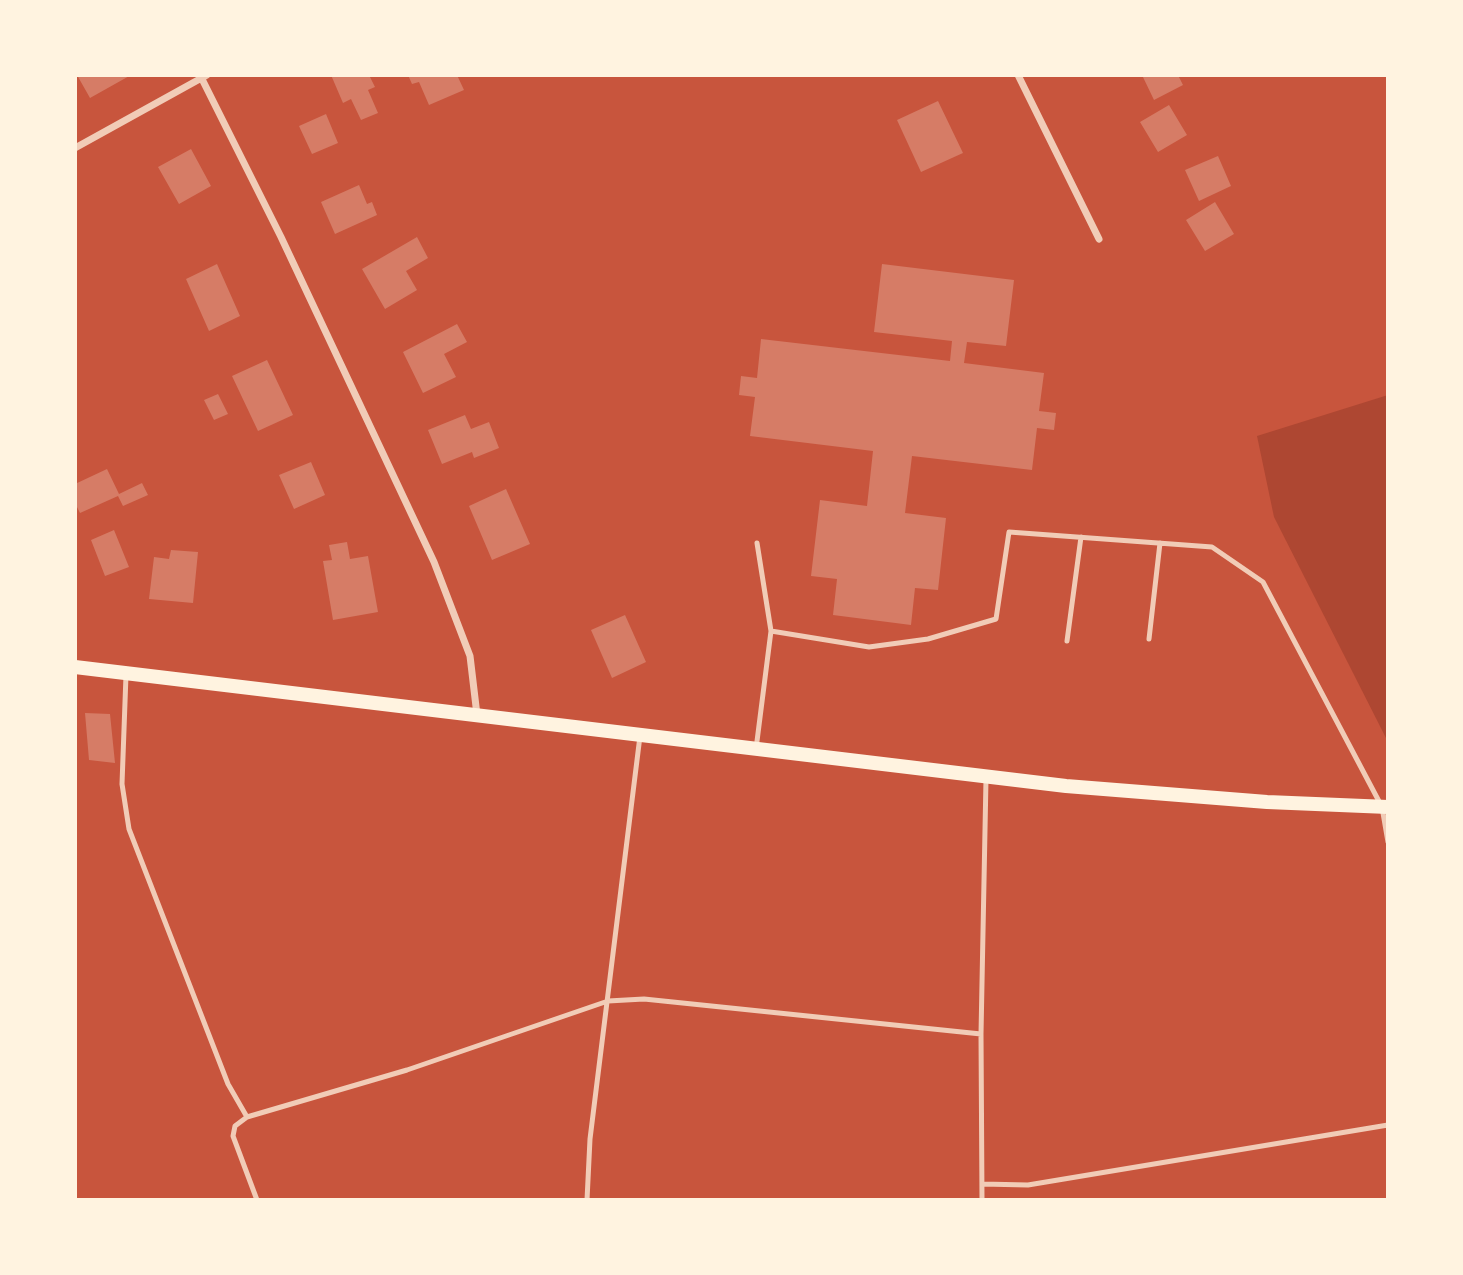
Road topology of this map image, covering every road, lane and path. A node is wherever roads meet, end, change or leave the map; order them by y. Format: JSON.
{"nodes":[{"id":1,"x":1018,"y":75,"type":"edge"},
{"id":2,"x":203,"y":76,"type":"edge"},
{"id":3,"x":75,"y":148,"type":"edge"},
{"id":4,"x":1099,"y":239,"type":"dead end"},
{"id":5,"x":1081,"y":537,"type":"junction"},
{"id":6,"x":757,"y":543,"type":"dead end"},
{"id":7,"x":1160,"y":543,"type":"junction"},
{"id":8,"x":771,"y":631,"type":"junction"},
{"id":9,"x":1149,"y":639,"type":"dead end"},
{"id":10,"x":1067,"y":641,"type":"dead end"},
{"id":11,"x":75,"y":667,"type":"edge"},
{"id":12,"x":127,"y":673,"type":"junction"},
{"id":13,"x":477,"y":716,"type":"junction"},
{"id":14,"x":640,"y":736,"type":"junction"},
{"id":15,"x":756,"y":748,"type":"junction"},
{"id":16,"x":986,"y":776,"type":"junction"},
{"id":17,"x":1385,"y":807,"type":"edge"},
{"id":18,"x":1388,"y":842,"type":"edge"},
{"id":19,"x":608,"y":1001,"type":"junction"},
{"id":20,"x":981,"y":1034,"type":"junction"},
{"id":21,"x":247,"y":1117,"type":"junction"},
{"id":22,"x":1388,"y":1125,"type":"edge"},
{"id":23,"x":982,"y":1184,"type":"junction"},
{"id":24,"x":257,"y":1200,"type":"edge"},
{"id":25,"x":587,"y":1200,"type":"edge"},
{"id":26,"x":982,"y":1200,"type":"edge"}],
"edges":[{"from":1,"to":4,"type":"street"},
{"from":2,"to":3,"type":"street"},
{"from":2,"to":13,"type":"street"},
{"from":5,"to":7,"type":"lane"},
{"from":5,"to":8,"type":"lane"},
{"from":5,"to":10,"type":"lane"},
{"from":6,"to":8,"type":"lane"},
{"from":7,"to":9,"type":"lane"},
{"from":7,"to":17,"type":"lane"},
{"from":8,"to":15,"type":"lane"},
{"from":11,"to":12,"type":"main road"},
{"from":12,"to":13,"type":"main road"},
{"from":12,"to":21,"type":"lane"},
{"from":13,"to":14,"type":"main road"},
{"from":14,"to":15,"type":"main road"},
{"from":14,"to":19,"type":"lane"},
{"from":15,"to":16,"type":"main road"},
{"from":16,"to":17,"type":"main road"},
{"from":16,"to":20,"type":"lane"},
{"from":17,"to":18,"type":"lane"},
{"from":19,"to":20,"type":"lane"},
{"from":19,"to":21,"type":"lane"},
{"from":19,"to":25,"type":"lane"},
{"from":20,"to":23,"type":"lane"},
{"from":21,"to":24,"type":"lane"},
{"from":22,"to":23,"type":"lane"},
{"from":23,"to":26,"type":"lane"}]}
